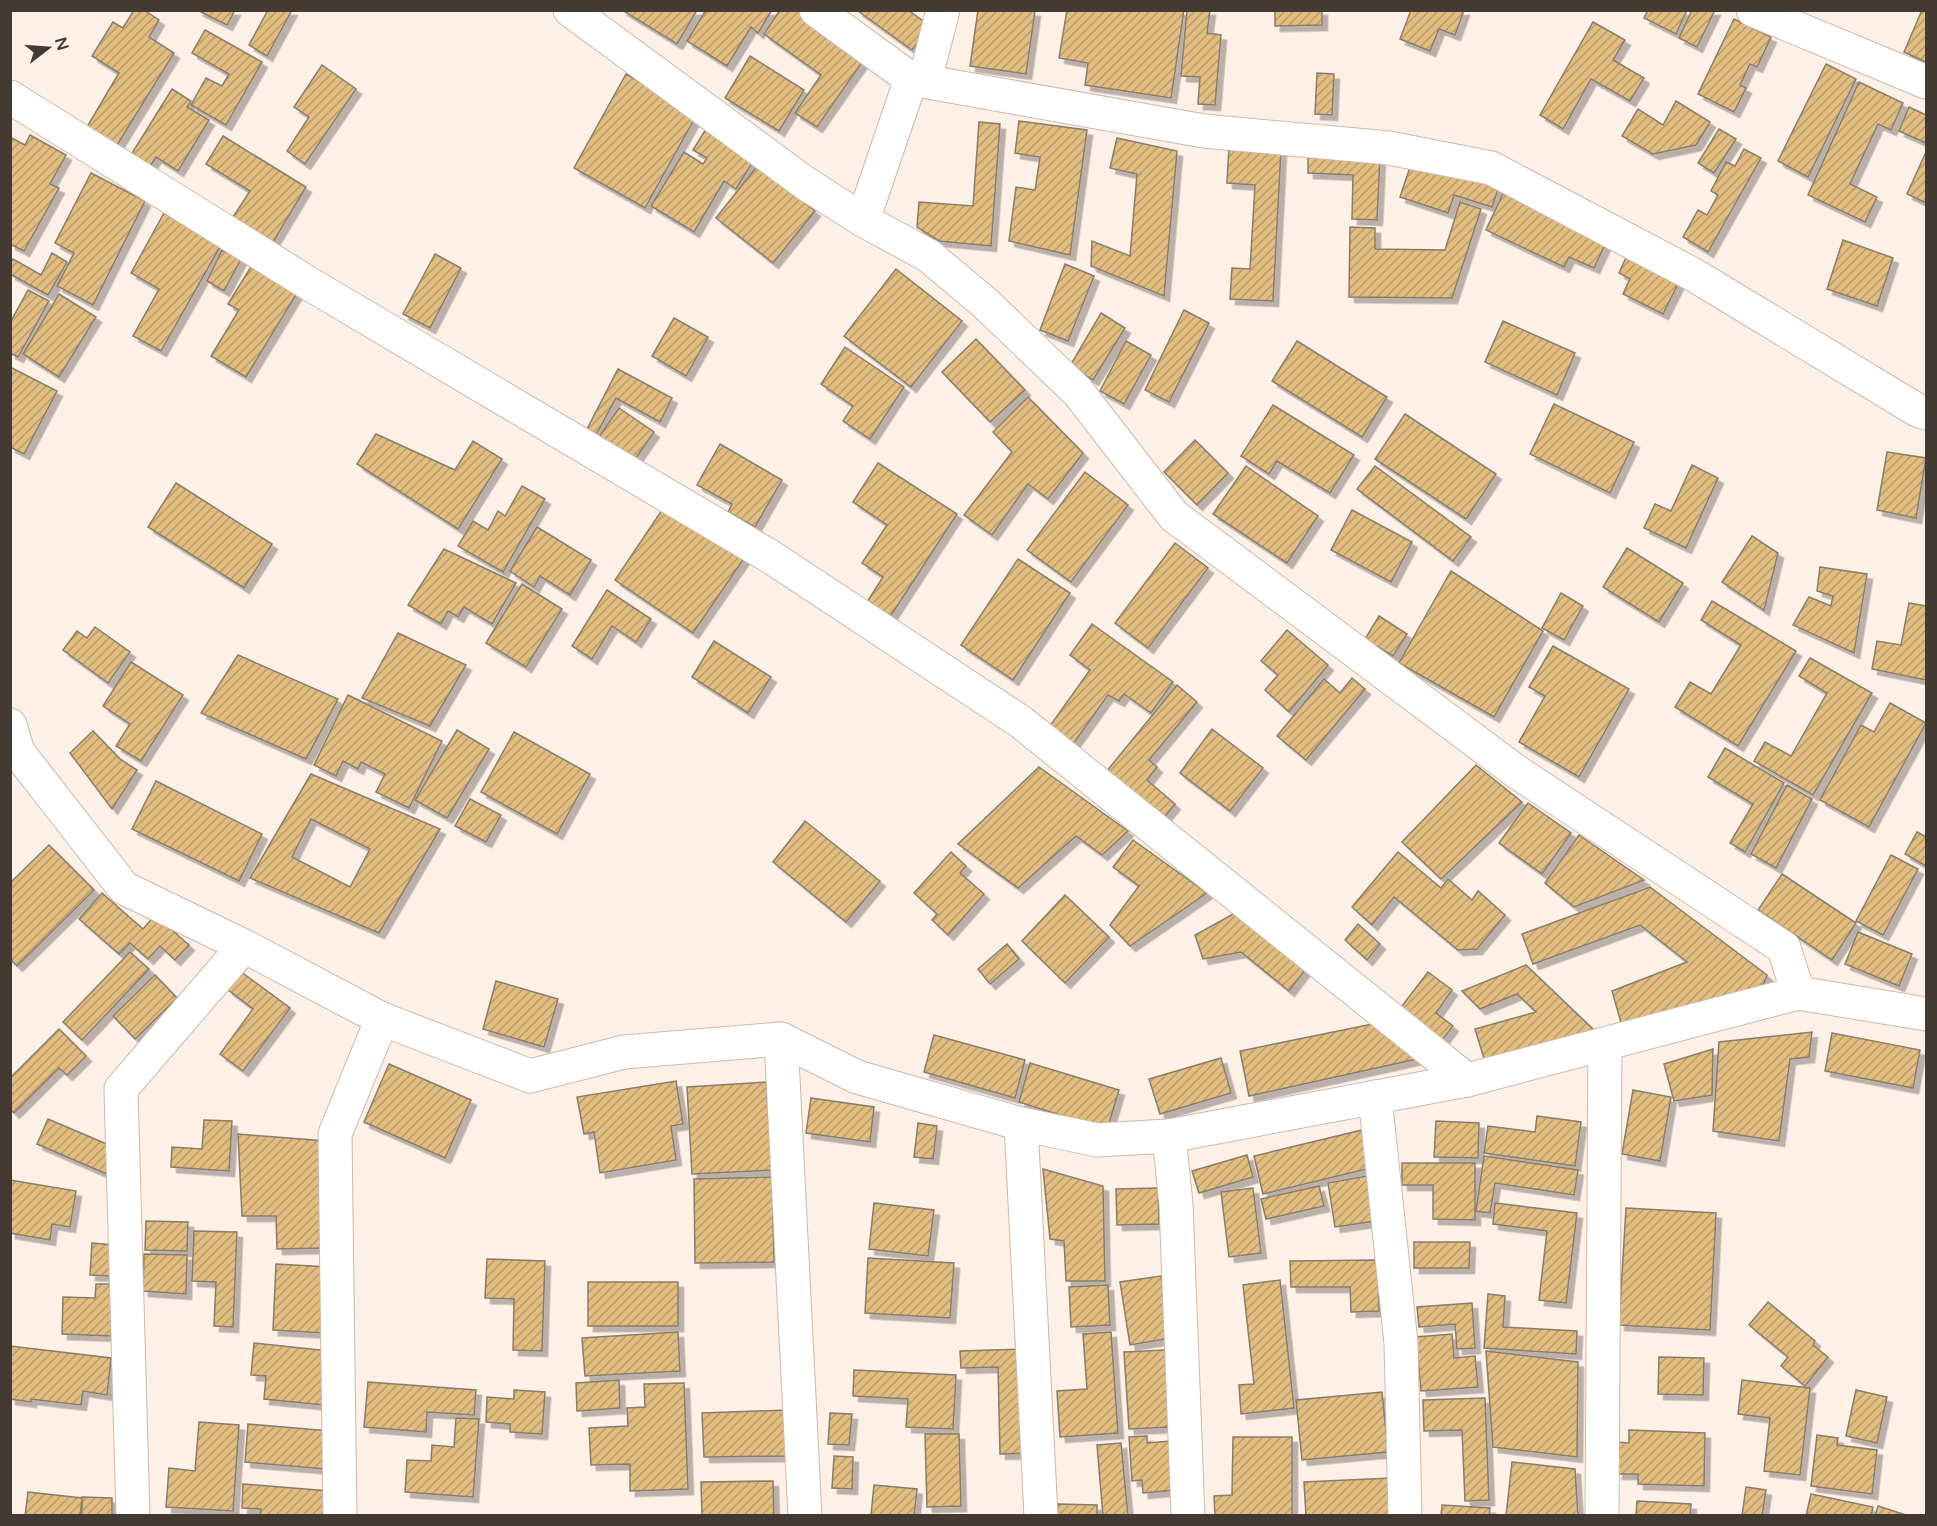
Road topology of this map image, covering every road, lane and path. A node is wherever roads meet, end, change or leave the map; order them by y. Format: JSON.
{"nodes":[{"id":1,"x":570,"y":10,"type":"edge"},
{"id":2,"x":816,"y":10,"type":"edge"},
{"id":3,"x":943,"y":10,"type":"edge"},
{"id":4,"x":1753,"y":10,"type":"edge"},
{"id":5,"x":918,"y":80,"type":"junction"},
{"id":6,"x":1926,"y":82,"type":"edge"},
{"id":7,"x":10,"y":97,"type":"edge"},
{"id":8,"x":863,"y":220,"type":"junction"},
{"id":9,"x":1926,"y":413,"type":"edge"},
{"id":10,"x":10,"y":724,"type":"edge"},
{"id":11,"x":244,"y":946,"type":"junction"},
{"id":12,"x":1798,"y":993,"type":"junction"},
{"id":13,"x":1922,"y":1007,"type":"edge"},
{"id":14,"x":382,"y":1019,"type":"junction"},
{"id":15,"x":781,"y":1039,"type":"junction"},
{"id":16,"x":1605,"y":1044,"type":"junction"},
{"id":17,"x":1467,"y":1080,"type":"junction"},
{"id":18,"x":1375,"y":1097,"type":"junction"},
{"id":19,"x":1021,"y":1124,"type":"junction"},
{"id":20,"x":1169,"y":1136,"type":"junction"},
{"id":21,"x":133,"y":1515,"type":"edge"},
{"id":22,"x":340,"y":1515,"type":"edge"},
{"id":23,"x":805,"y":1515,"type":"edge"},
{"id":24,"x":1041,"y":1515,"type":"edge"},
{"id":25,"x":1188,"y":1515,"type":"edge"},
{"id":26,"x":1405,"y":1515,"type":"edge"},
{"id":27,"x":1602,"y":1515,"type":"edge"}],
"edges":[{"from":1,"to":8,"type":"street"},
{"from":2,"to":5,"type":"street"},
{"from":3,"to":5,"type":"street"},
{"from":4,"to":6,"type":"street"},
{"from":5,"to":8,"type":"street"},
{"from":5,"to":9,"type":"street"},
{"from":7,"to":17,"type":"street"},
{"from":8,"to":12,"type":"street"},
{"from":10,"to":11,"type":"street"},
{"from":11,"to":14,"type":"street"},
{"from":11,"to":21,"type":"street"},
{"from":12,"to":13,"type":"street"},
{"from":12,"to":16,"type":"street"},
{"from":14,"to":15,"type":"street"},
{"from":14,"to":22,"type":"street"},
{"from":15,"to":19,"type":"street"},
{"from":15,"to":23,"type":"street"},
{"from":16,"to":17,"type":"street"},
{"from":16,"to":27,"type":"street"},
{"from":17,"to":18,"type":"street"},
{"from":18,"to":20,"type":"street"},
{"from":18,"to":26,"type":"street"},
{"from":19,"to":20,"type":"street"},
{"from":19,"to":24,"type":"street"},
{"from":20,"to":25,"type":"street"}]}
